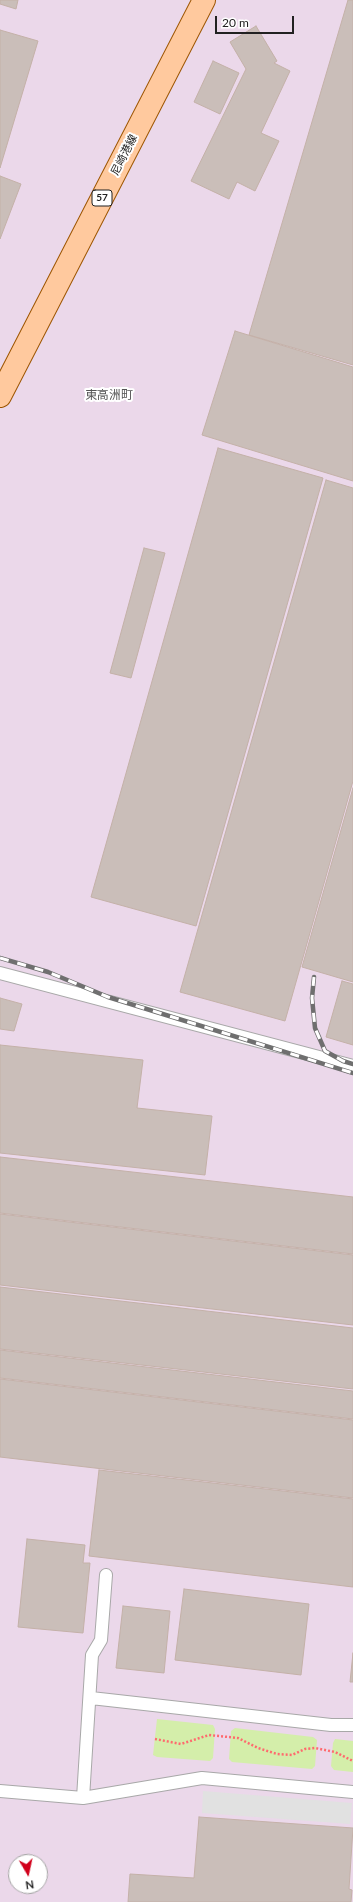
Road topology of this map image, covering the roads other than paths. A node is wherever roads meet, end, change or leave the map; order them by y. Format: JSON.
{"nodes":[{"id":1,"x":204,"y":0,"type":"edge"},
{"id":2,"x":0,"y":396,"type":"edge"},
{"id":3,"x":0,"y":973,"type":"edge"},
{"id":4,"x":353,"y":1066,"type":"edge"},
{"id":5,"x":106,"y":1575,"type":"dead end"},
{"id":6,"x":91,"y":1698,"type":"junction"},
{"id":7,"x":353,"y":1725,"type":"edge"},
{"id":8,"x":0,"y":1791,"type":"edge"},
{"id":9,"x":353,"y":1792,"type":"edge"},
{"id":10,"x":83,"y":1798,"type":"junction"}],
"edges":[{"from":1,"to":2,"type":"main road","name":"尼崎港線","number":"57"},
{"from":3,"to":4,"type":"lane"},
{"from":5,"to":6,"type":"lane"},
{"from":6,"to":7,"type":"lane"},
{"from":6,"to":10,"type":"lane"},
{"from":8,"to":10,"type":"lane"},
{"from":9,"to":10,"type":"lane"}]}
